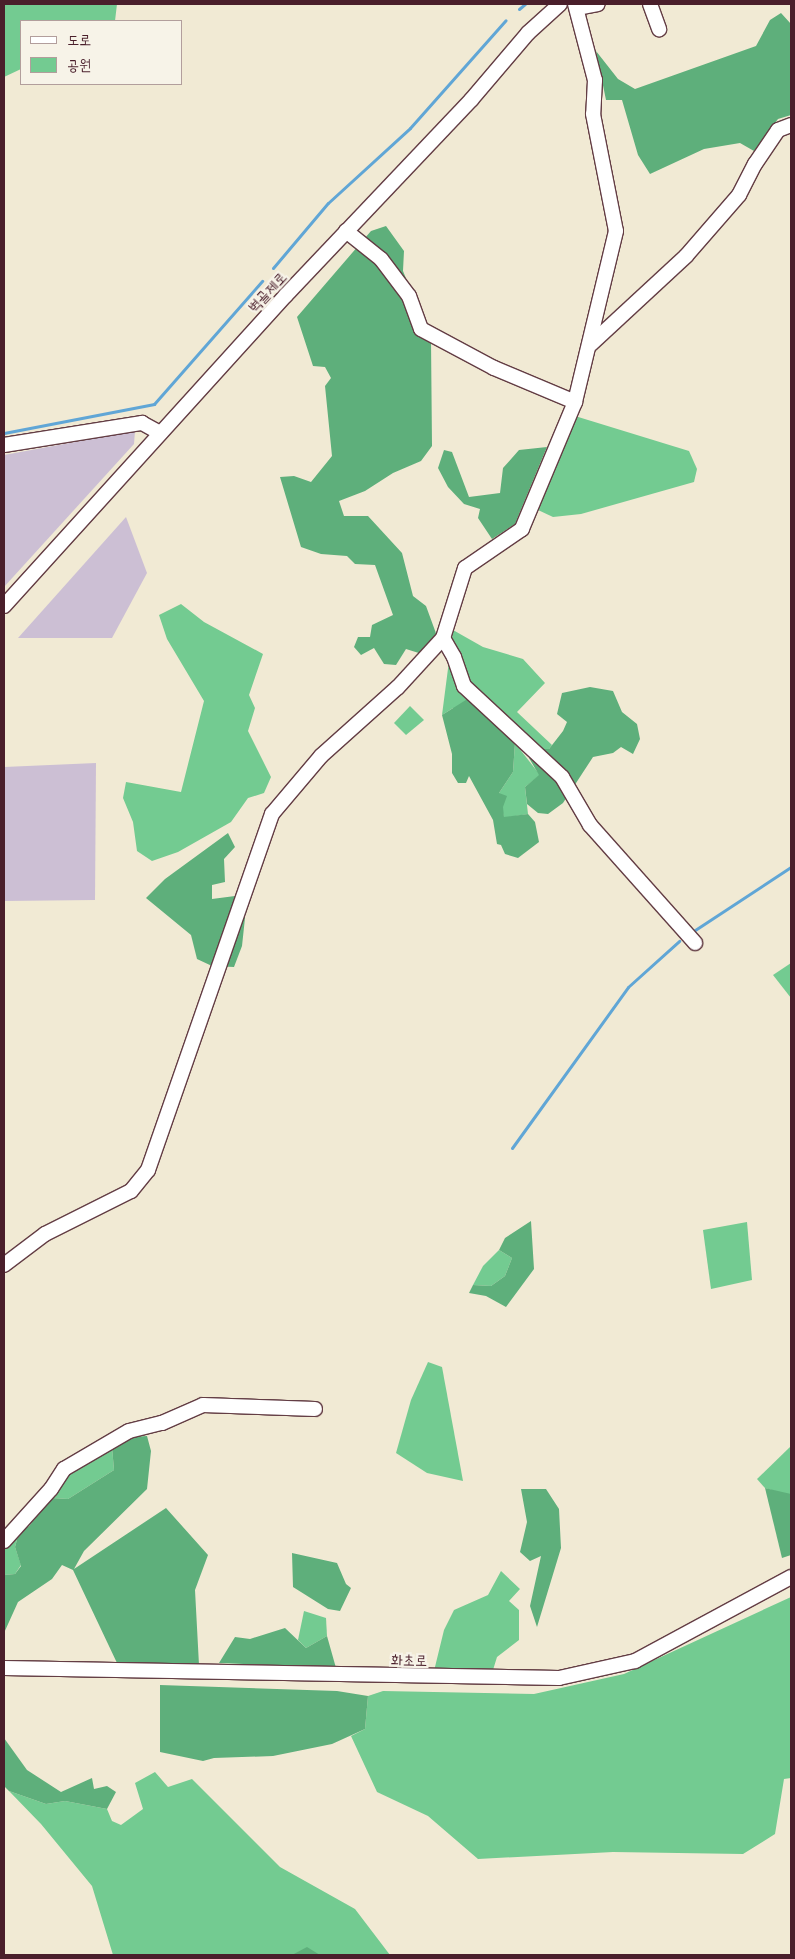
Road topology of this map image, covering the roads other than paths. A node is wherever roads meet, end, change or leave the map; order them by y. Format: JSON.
{"nodes":[{"id":1,"x":560,"y":4,"type":"edge"},
{"id":2,"x":598,"y":4,"type":"edge"},
{"id":3,"x":650,"y":4,"type":"edge"},
{"id":4,"x":576,"y":6,"type":"edge"},
{"id":5,"x":659,"y":29,"type":"dead end"},
{"id":6,"x":791,"y":125,"type":"edge"},
{"id":7,"x":346,"y":231,"type":"junction"},
{"id":8,"x":591,"y":344,"type":"junction"},
{"id":9,"x":575,"y":402,"type":"junction"},
{"id":10,"x":160,"y":433,"type":"junction"},
{"id":11,"x":4,"y":445,"type":"edge"},
{"id":12,"x":4,"y":606,"type":"edge"},
{"id":13,"x":443,"y":638,"type":"junction"},
{"id":14,"x":695,"y":943,"type":"dead end"},
{"id":15,"x":4,"y":1266,"type":"edge"},
{"id":16,"x":314,"y":1409,"type":"dead end"},
{"id":17,"x":4,"y":1541,"type":"edge"},
{"id":18,"x":791,"y":1577,"type":"edge"},
{"id":19,"x":4,"y":1668,"type":"edge"}],
"edges":[{"from":1,"to":7,"type":"street","name":"벽골제로"},
{"from":2,"to":4,"type":"street"},
{"from":3,"to":5,"type":"street"},
{"from":4,"to":8,"type":"street"},
{"from":6,"to":8,"type":"street"},
{"from":7,"to":9,"type":"street"},
{"from":7,"to":10,"type":"street","name":"벽골제로"},
{"from":8,"to":9,"type":"street"},
{"from":9,"to":13,"type":"street"},
{"from":10,"to":11,"type":"street"},
{"from":10,"to":12,"type":"street","name":"벽골제로"},
{"from":13,"to":14,"type":"street"},
{"from":13,"to":15,"type":"street"},
{"from":16,"to":17,"type":"street"},
{"from":18,"to":19,"type":"street","name":"화초로"}]}
